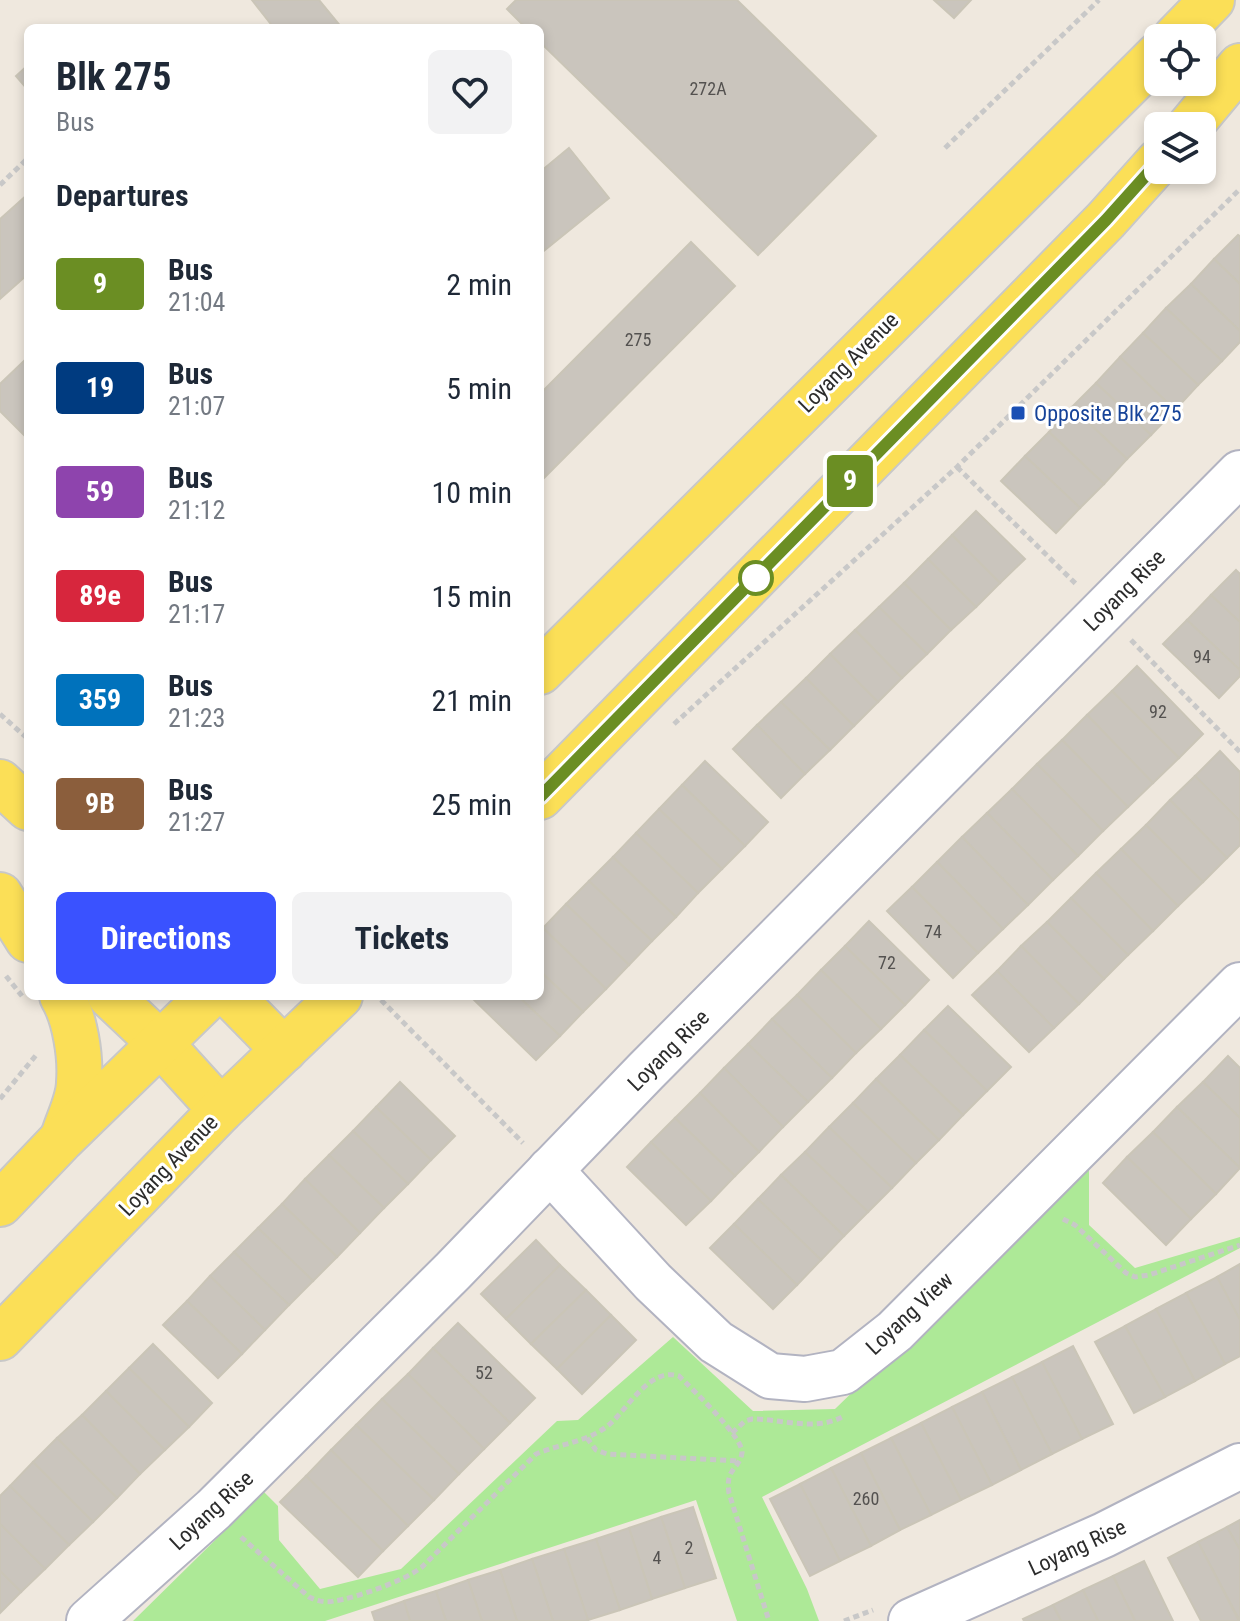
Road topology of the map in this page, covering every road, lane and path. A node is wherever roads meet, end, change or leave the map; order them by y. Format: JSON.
{"nodes":[{"id":1,"x":1099,"y":0,"type":"edge"},
{"id":2,"x":1212,"y":0,"type":"edge"},
{"id":3,"x":1189,"y":24,"type":"edge"},
{"id":4,"x":1240,"y":66,"type":"edge"},
{"id":5,"x":1144,"y":69,"type":"edge"},
{"id":6,"x":1202,"y":112,"type":"edge"},
{"id":7,"x":945,"y":148,"type":"dead end"},
{"id":8,"x":24,"y":162,"type":"edge"},
{"id":9,"x":1144,"y":178,"type":"edge"},
{"id":10,"x":0,"y":185,"type":"edge"},
{"id":11,"x":1240,"y":189,"type":"edge"},
{"id":12,"x":1240,"y":473,"type":"edge"},
{"id":13,"x":1129,"y":637,"type":"dead end"},
{"id":14,"x":1118,"y":648,"type":"dead end"},
{"id":15,"x":544,"y":668,"type":"edge"},
{"id":16,"x":0,"y":714,"type":"edge"},
{"id":17,"x":668,"y":730,"type":"dead end"},
{"id":18,"x":24,"y":735,"type":"edge"},
{"id":19,"x":0,"y":782,"type":"edge"},
{"id":20,"x":544,"y":793,"type":"edge"},
{"id":21,"x":24,"y":804,"type":"edge"},
{"id":22,"x":0,"y":895,"type":"edge"},
{"id":23,"x":24,"y":917,"type":"edge"},
{"id":24,"x":24,"y":934,"type":"edge"},
{"id":25,"x":1240,"y":985,"type":"edge"},
{"id":26,"x":64,"y":1000,"type":"edge"},
{"id":27,"x":114,"y":1000,"type":"edge"},
{"id":28,"x":205,"y":1000,"type":"edge"},
{"id":29,"x":235,"y":1000,"type":"edge"},
{"id":30,"x":336,"y":1000,"type":"edge"},
{"id":31,"x":382,"y":1000,"type":"edge"},
{"id":32,"x":161,"y":1044,"type":"junction"},
{"id":33,"x":284,"y":1050,"type":"junction"},
{"id":34,"x":221,"y":1110,"type":"junction"},
{"id":35,"x":504,"y":1124,"type":"dead end"},
{"id":36,"x":62,"y":1139,"type":"junction"},
{"id":37,"x":550,"y":1170,"type":"junction"},
{"id":38,"x":0,"y":1204,"type":"edge"},
{"id":39,"x":1056,"y":1218,"type":"dead end"},
{"id":40,"x":1240,"y":1245,"type":"edge"},
{"id":41,"x":0,"y":1338,"type":"edge"},
{"id":42,"x":850,"y":1410,"type":"dead end"},
{"id":43,"x":732,"y":1433,"type":"junction"},
{"id":44,"x":587,"y":1438,"type":"junction"},
{"id":45,"x":738,"y":1461,"type":"junction"},
{"id":46,"x":1240,"y":1466,"type":"edge"},
{"id":47,"x":214,"y":1509,"type":"junction"},
{"id":48,"x":89,"y":1621,"type":"edge"},
{"id":49,"x":769,"y":1621,"type":"edge"},
{"id":50,"x":911,"y":1621,"type":"edge"}],
"edges":[{"from":1,"to":7,"type":"path"},
{"from":2,"to":3,"type":"main road"},
{"from":4,"to":6,"type":"main road"},
{"from":5,"to":15,"type":"main road","name":"Loyang Avenue"},
{"from":8,"to":10,"type":"path"},
{"from":9,"to":20,"type":"main road"},
{"from":11,"to":17,"type":"path"},
{"from":12,"to":37,"type":"street","name":"Loyang Rise"},
{"from":13,"to":14,"type":"path"},
{"from":16,"to":18,"type":"path"},
{"from":19,"to":21,"type":"main road"},
{"from":22,"to":23,"type":"main road"},
{"from":22,"to":24,"type":"main road"},
{"from":25,"to":37,"type":"street","name":"Loyang View"},
{"from":26,"to":36,"type":"main road"},
{"from":27,"to":32,"type":"main road"},
{"from":28,"to":32,"type":"main road"},
{"from":29,"to":33,"type":"main road"},
{"from":30,"to":33,"type":"main road","name":"Loyang Avenue"},
{"from":31,"to":35,"type":"path"},
{"from":32,"to":34,"type":"main road"},
{"from":32,"to":36,"type":"main road"},
{"from":33,"to":34,"type":"main road","name":"Loyang Avenue"},
{"from":34,"to":41,"type":"main road","name":"Loyang Avenue"},
{"from":36,"to":38,"type":"main road"},
{"from":37,"to":47,"type":"street","name":"Loyang Rise"},
{"from":39,"to":40,"type":"path"},
{"from":42,"to":43,"type":"path"},
{"from":43,"to":44,"type":"path"},
{"from":43,"to":45,"type":"path"},
{"from":44,"to":45,"type":"path"},
{"from":44,"to":47,"type":"path"},
{"from":45,"to":49,"type":"path"},
{"from":46,"to":50,"type":"street","name":"Loyang Rise"},
{"from":47,"to":48,"type":"street","name":"Loyang Rise"}]}
